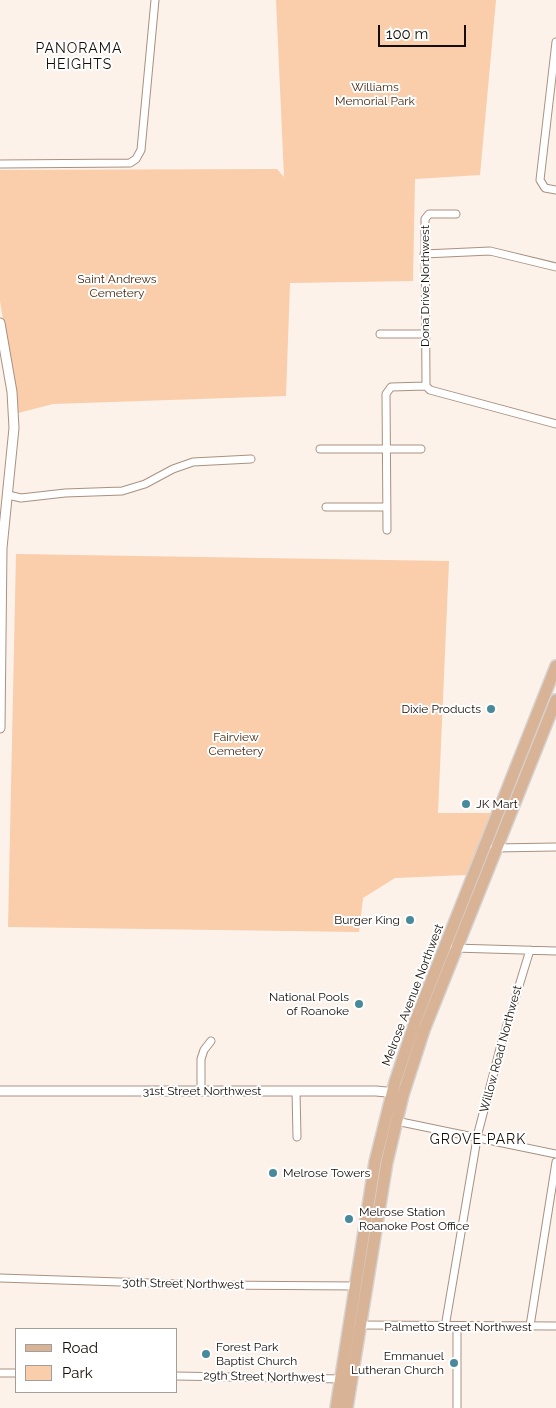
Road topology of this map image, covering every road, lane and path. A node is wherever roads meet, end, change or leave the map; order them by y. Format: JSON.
{"nodes":[{"id":1,"x":155,"y":0,"type":"edge"},
{"id":2,"x":556,"y":42,"type":"edge"},
{"id":3,"x":552,"y":101,"type":"edge"},
{"id":4,"x":0,"y":164,"type":"edge"},
{"id":5,"x":556,"y":190,"type":"edge"},
{"id":6,"x":456,"y":214,"type":"dead end"},
{"id":7,"x":424,"y":254,"type":"junction"},
{"id":8,"x":556,"y":267,"type":"edge"},
{"id":9,"x":0,"y":323,"type":"edge"},
{"id":10,"x":380,"y":334,"type":"dead end"},
{"id":11,"x":425,"y":334,"type":"junction"},
{"id":12,"x":426,"y":386,"type":"junction"},
{"id":13,"x":556,"y":424,"type":"edge"},
{"id":14,"x":320,"y":449,"type":"dead end"},
{"id":15,"x":386,"y":449,"type":"junction"},
{"id":16,"x":421,"y":449,"type":"dead end"},
{"id":17,"x":251,"y":459,"type":"dead end"},
{"id":18,"x":4,"y":494,"type":"edge"},
{"id":19,"x":326,"y":507,"type":"dead end"},
{"id":20,"x":387,"y":507,"type":"junction"},
{"id":21,"x":387,"y":530,"type":"dead end"},
{"id":22,"x":556,"y":666,"type":"edge"},
{"id":23,"x":556,"y":700,"type":"edge"},
{"id":24,"x":0,"y":728,"type":"edge"},
{"id":25,"x":556,"y":847,"type":"edge"},
{"id":26,"x":497,"y":848,"type":"junction"},
{"id":27,"x":484,"y":849,"type":"junction"},
{"id":28,"x":452,"y":947,"type":"junction"},
{"id":29,"x":530,"y":950,"type":"junction"},
{"id":30,"x":556,"y":951,"type":"edge"},
{"id":31,"x":211,"y":1041,"type":"dead end"},
{"id":32,"x":0,"y":1091,"type":"edge"},
{"id":33,"x":201,"y":1091,"type":"junction"},
{"id":34,"x":296,"y":1091,"type":"junction"},
{"id":35,"x":397,"y":1094,"type":"junction"},
{"id":36,"x":396,"y":1121,"type":"junction"},
{"id":37,"x":297,"y":1137,"type":"dead end"},
{"id":38,"x":478,"y":1137,"type":"junction"},
{"id":39,"x":556,"y":1154,"type":"edge"},
{"id":40,"x":556,"y":1162,"type":"edge"},
{"id":41,"x":0,"y":1278,"type":"edge"},
{"id":42,"x":361,"y":1287,"type":"junction"},
{"id":43,"x":355,"y":1325,"type":"junction"},
{"id":44,"x":530,"y":1326,"type":"junction"},
{"id":45,"x":556,"y":1326,"type":"edge"},
{"id":46,"x":445,"y":1327,"type":"junction"},
{"id":47,"x":457,"y":1327,"type":"junction"},
{"id":48,"x":0,"y":1373,"type":"edge"},
{"id":49,"x":15,"y":1373,"type":"edge"},
{"id":50,"x":178,"y":1376,"type":"edge"},
{"id":51,"x":346,"y":1379,"type":"junction"},
{"id":52,"x":336,"y":1408,"type":"edge"},
{"id":53,"x":347,"y":1408,"type":"edge"},
{"id":54,"x":457,"y":1408,"type":"edge"}],
"edges":[{"from":1,"to":4,"type":"street"},
{"from":2,"to":3,"type":"street"},
{"from":3,"to":5,"type":"street"},
{"from":6,"to":7,"type":"street","name":"Dona Drive Northwest"},
{"from":7,"to":8,"type":"street"},
{"from":7,"to":11,"type":"street","name":"Dona Drive Northwest"},
{"from":9,"to":18,"type":"street"},
{"from":10,"to":11,"type":"street"},
{"from":11,"to":12,"type":"street","name":"Dona Drive Northwest"},
{"from":12,"to":13,"type":"street"},
{"from":12,"to":15,"type":"street"},
{"from":14,"to":15,"type":"street"},
{"from":15,"to":16,"type":"street"},
{"from":15,"to":20,"type":"street"},
{"from":17,"to":18,"type":"street"},
{"from":18,"to":24,"type":"street"},
{"from":19,"to":20,"type":"street"},
{"from":20,"to":21,"type":"street"},
{"from":22,"to":27,"type":"main road","name":"Melrose Avenue Northwest"},
{"from":23,"to":26,"type":"main road","name":"Melrose Avenue Northwest"},
{"from":25,"to":26,"type":"street"},
{"from":26,"to":27,"type":"street"},
{"from":26,"to":28,"type":"main road","name":"Melrose Avenue Northwest"},
{"from":27,"to":28,"type":"main road","name":"Melrose Avenue Northwest"},
{"from":28,"to":29,"type":"street"},
{"from":28,"to":35,"type":"main road","name":"Melrose Avenue Northwest"},
{"from":29,"to":30,"type":"street"},
{"from":29,"to":38,"type":"street","name":"Willow Road Northwest"},
{"from":31,"to":33,"type":"street"},
{"from":32,"to":33,"type":"street","name":"31st Street Northwest"},
{"from":33,"to":34,"type":"street","name":"31st Street Northwest"},
{"from":34,"to":35,"type":"street","name":"31st Street Northwest"},
{"from":34,"to":37,"type":"street"},
{"from":35,"to":36,"type":"main road","name":"Melrose Avenue Northwest"},
{"from":35,"to":42,"type":"main road","name":"Melrose Avenue Northwest"},
{"from":36,"to":38,"type":"street"},
{"from":36,"to":42,"type":"main road","name":"Melrose Avenue Northwest"},
{"from":38,"to":39,"type":"street"},
{"from":38,"to":46,"type":"street","name":"Willow Road Northwest"},
{"from":40,"to":44,"type":"street"},
{"from":41,"to":42,"type":"street","name":"30th Street Northwest"},
{"from":42,"to":43,"type":"main road","name":"Melrose Avenue Northwest"},
{"from":43,"to":46,"type":"street","name":"Palmetto Street Northwest"},
{"from":43,"to":51,"type":"main road","name":"Melrose Avenue Northwest"},
{"from":44,"to":45,"type":"street","name":"Palmetto Street Northwest"},
{"from":44,"to":47,"type":"street","name":"Palmetto Street Northwest"},
{"from":46,"to":47,"type":"street","name":"Palmetto Street Northwest"},
{"from":47,"to":54,"type":"street"},
{"from":48,"to":49,"type":"street"},
{"from":50,"to":51,"type":"street","name":"29th Street Northwest"},
{"from":51,"to":52,"type":"main road","name":"Melrose Avenue Northwest"},
{"from":51,"to":53,"type":"main road","name":"Melrose Avenue Northwest"}]}
